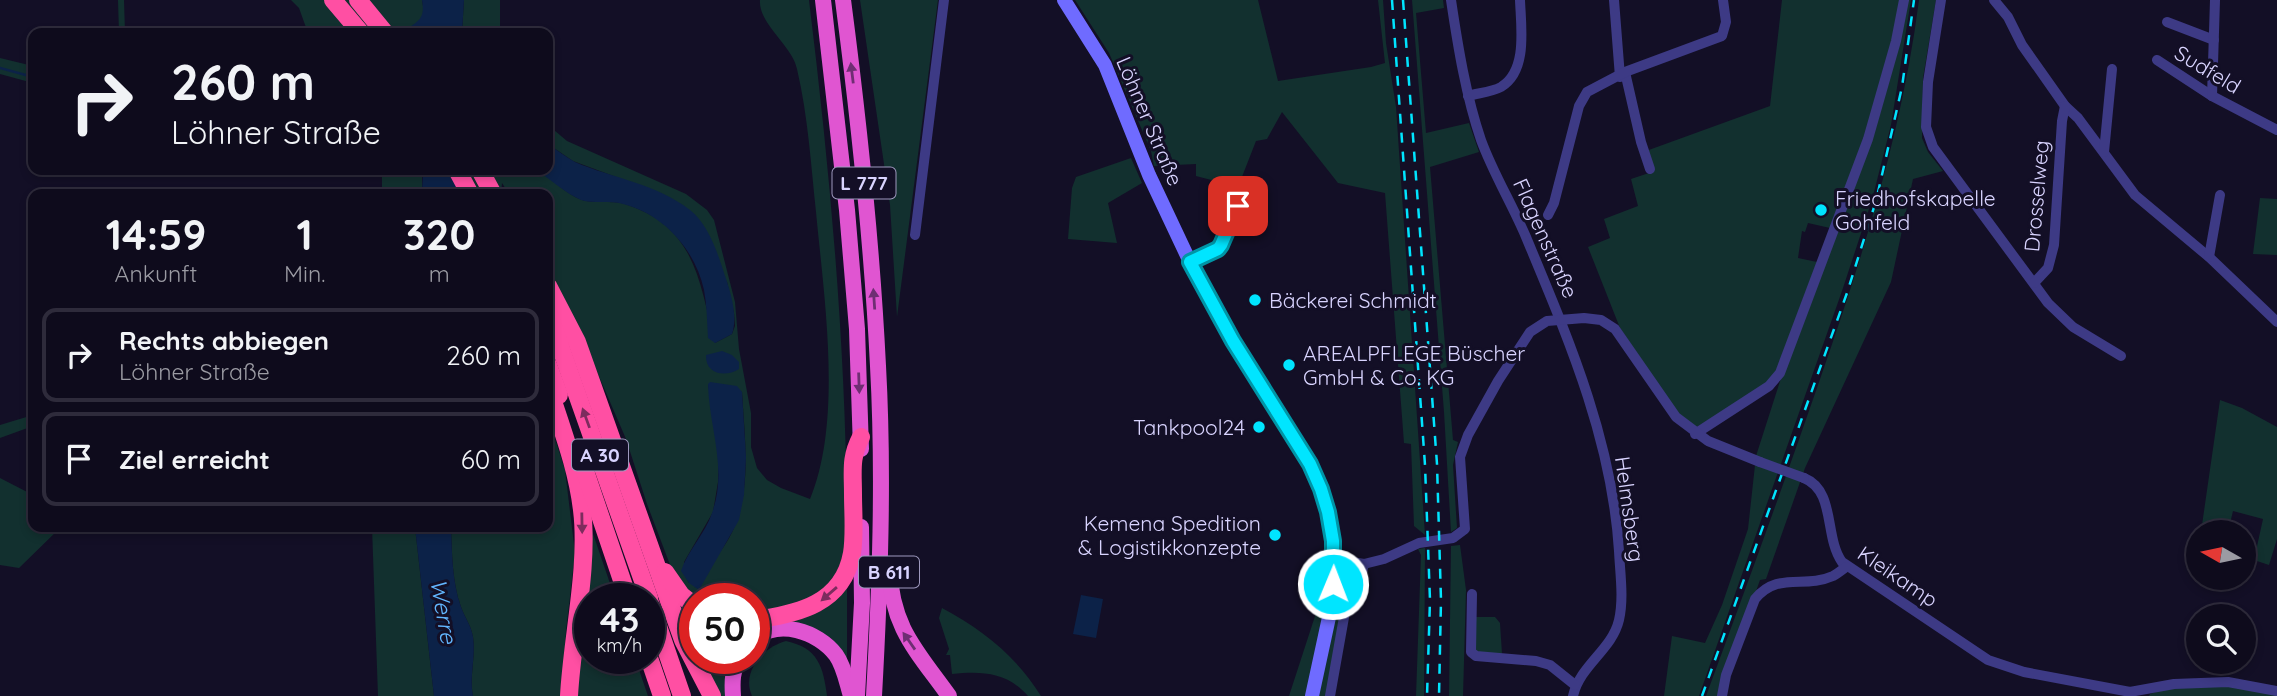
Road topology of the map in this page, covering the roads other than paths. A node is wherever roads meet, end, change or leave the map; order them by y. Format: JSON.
{"nodes":[{"id":1,"x":333,"y":0,"type":"edge"},
{"id":2,"x":358,"y":0,"type":"edge"},
{"id":3,"x":823,"y":0,"type":"edge"},
{"id":4,"x":843,"y":0,"type":"edge"},
{"id":5,"x":944,"y":0,"type":"edge"},
{"id":6,"x":1064,"y":0,"type":"edge"},
{"id":7,"x":1451,"y":0,"type":"edge"},
{"id":8,"x":1520,"y":0,"type":"edge"},
{"id":9,"x":1614,"y":0,"type":"edge"},
{"id":10,"x":1723,"y":0,"type":"edge"},
{"id":11,"x":1904,"y":0,"type":"edge"},
{"id":12,"x":1941,"y":0,"type":"edge"},
{"id":13,"x":1994,"y":0,"type":"edge"},
{"id":14,"x":2216,"y":0,"type":"edge"},
{"id":15,"x":2167,"y":22,"type":"dead end"},
{"id":16,"x":358,"y":28,"type":"edge"},
{"id":17,"x":381,"y":28,"type":"edge"},
{"id":18,"x":2214,"y":40,"type":"junction"},
{"id":19,"x":2157,"y":60,"type":"dead end"},
{"id":20,"x":2112,"y":68,"type":"dead end"},
{"id":21,"x":1623,"y":75,"type":"junction"},
{"id":22,"x":1468,"y":96,"type":"junction"},
{"id":23,"x":2212,"y":96,"type":"junction"},
{"id":24,"x":2065,"y":106,"type":"junction"},
{"id":25,"x":2277,"y":130,"type":"edge"},
{"id":26,"x":2104,"y":152,"type":"junction"},
{"id":27,"x":1650,"y":169,"type":"dead end"},
{"id":28,"x":2220,"y":195,"type":"dead end"},
{"id":29,"x":1238,"y":206,"type":"dead end"},
{"id":30,"x":1548,"y":215,"type":"dead end"},
{"id":31,"x":915,"y":235,"type":"dead end"},
{"id":32,"x":2209,"y":257,"type":"junction"},
{"id":33,"x":1190,"y":262,"type":"junction"},
{"id":34,"x":2034,"y":283,"type":"junction"},
{"id":35,"x":553,"y":296,"type":"edge"},
{"id":36,"x":1561,"y":320,"type":"junction"},
{"id":37,"x":2277,"y":321,"type":"edge"},
{"id":38,"x":553,"y":327,"type":"edge"},
{"id":39,"x":2121,"y":356,"type":"dead end"},
{"id":40,"x":553,"y":380,"type":"edge"},
{"id":41,"x":553,"y":401,"type":"edge"},
{"id":42,"x":881,"y":432,"type":"junction"},
{"id":43,"x":1695,"y":433,"type":"junction"},
{"id":44,"x":861,"y":437,"type":"junction"},
{"id":45,"x":634,"y":502,"type":"junction"},
{"id":46,"x":1334,"y":559,"type":"junction"},
{"id":47,"x":1364,"y":564,"type":"junction"},
{"id":48,"x":1846,"y":567,"type":"junction"},
{"id":49,"x":623,"y":583,"type":"edge"},
{"id":50,"x":643,"y":583,"type":"edge"},
{"id":51,"x":679,"y":592,"type":"edge"},
{"id":52,"x":1472,"y":594,"type":"dead end"},
{"id":53,"x":770,"y":618,"type":"edge"},
{"id":54,"x":770,"y":631,"type":"edge"},
{"id":55,"x":665,"y":646,"type":"edge"},
{"id":56,"x":654,"y":674,"type":"edge"},
{"id":57,"x":734,"y":674,"type":"edge"},
{"id":58,"x":1575,"y":685,"type":"junction"},
{"id":59,"x":2277,"y":691,"type":"edge"},
{"id":60,"x":569,"y":696,"type":"edge"},
{"id":61,"x":662,"y":696,"type":"edge"},
{"id":62,"x":682,"y":696,"type":"edge"},
{"id":63,"x":712,"y":696,"type":"edge"},
{"id":64,"x":733,"y":696,"type":"edge"},
{"id":65,"x":851,"y":696,"type":"edge"},
{"id":66,"x":857,"y":696,"type":"edge"},
{"id":67,"x":874,"y":696,"type":"edge"},
{"id":68,"x":949,"y":696,"type":"edge"},
{"id":69,"x":1312,"y":696,"type":"edge"},
{"id":70,"x":1330,"y":696,"type":"edge"},
{"id":71,"x":1573,"y":696,"type":"edge"},
{"id":72,"x":1722,"y":696,"type":"edge"}],
"edges":[{"from":1,"to":16,"type":"highway"},
{"from":2,"to":17,"type":"highway"},
{"from":3,"to":44,"type":"highway","number":"L 777","one_way":true},
{"from":42,"to":4,"type":"highway","number":"L 777","one_way":true},
{"from":5,"to":31,"type":"street"},
{"from":6,"to":33,"type":"main road","name":"Löhner Straße"},
{"from":7,"to":22,"type":"street","name":"Flagenstraße"},
{"from":8,"to":22,"type":"street"},
{"from":9,"to":21,"type":"street"},
{"from":10,"to":21,"type":"street"},
{"from":11,"to":43,"type":"street"},
{"from":12,"to":34,"type":"street"},
{"from":13,"to":24,"type":"street"},
{"from":14,"to":18,"type":"street"},
{"from":15,"to":18,"type":"street"},
{"from":18,"to":23,"type":"street"},
{"from":19,"to":23,"type":"street","name":"Sudfeld"},
{"from":20,"to":26,"type":"street"},
{"from":21,"to":27,"type":"street"},
{"from":21,"to":30,"type":"street"},
{"from":22,"to":36,"type":"street","name":"Flagenstraße"},
{"from":23,"to":25,"type":"street","name":"Sudfeld"},
{"from":24,"to":26,"type":"street"},
{"from":24,"to":34,"type":"street","name":"Drosselweg"},
{"from":26,"to":32,"type":"street"},
{"from":28,"to":32,"type":"street"},
{"from":29,"to":33,"type":"street"},
{"from":32,"to":37,"type":"street"},
{"from":33,"to":46,"type":"main road","name":"Löhner Straße"},
{"from":34,"to":39,"type":"street"},
{"from":35,"to":45,"type":"highway"},
{"from":36,"to":43,"type":"street","name":"Kleikamp"},
{"from":36,"to":47,"type":"street","name":"Flagenstraße"},
{"from":36,"to":58,"type":"street","name":"Helmsberg"},
{"from":50,"to":38,"type":"highway","number":"A 30","one_way":true},
{"from":40,"to":49,"type":"highway","number":"A 30"},
{"from":41,"to":60,"type":"highway","one_way":true},
{"from":42,"to":67,"type":"highway","number":"L 777"},
{"from":68,"to":42,"type":"highway","number":"B 611","one_way":true},
{"from":43,"to":48,"type":"street","name":"Kleikamp","bridge":true},
{"from":44,"to":53,"type":"highway","one_way":true},
{"from":44,"to":66,"type":"highway","number":"L 777"},
{"from":45,"to":51,"type":"highway"},
{"from":45,"to":63,"type":"highway"},
{"from":46,"to":47,"type":"street","name":"Flagenstraße"},
{"from":46,"to":69,"type":"main road","name":"Löhner Straße"},
{"from":47,"to":70,"type":"street"},
{"from":48,"to":59,"type":"street","name":"Kleikamp"},
{"from":48,"to":72,"type":"street"},
{"from":52,"to":58,"type":"street"},
{"from":54,"to":65,"type":"highway"},
{"from":55,"to":62,"type":"highway","number":"A 30"},
{"from":56,"to":61,"type":"highway"},
{"from":57,"to":64,"type":"highway"},
{"from":58,"to":71,"type":"street","name":"Helmsberg"}]}
